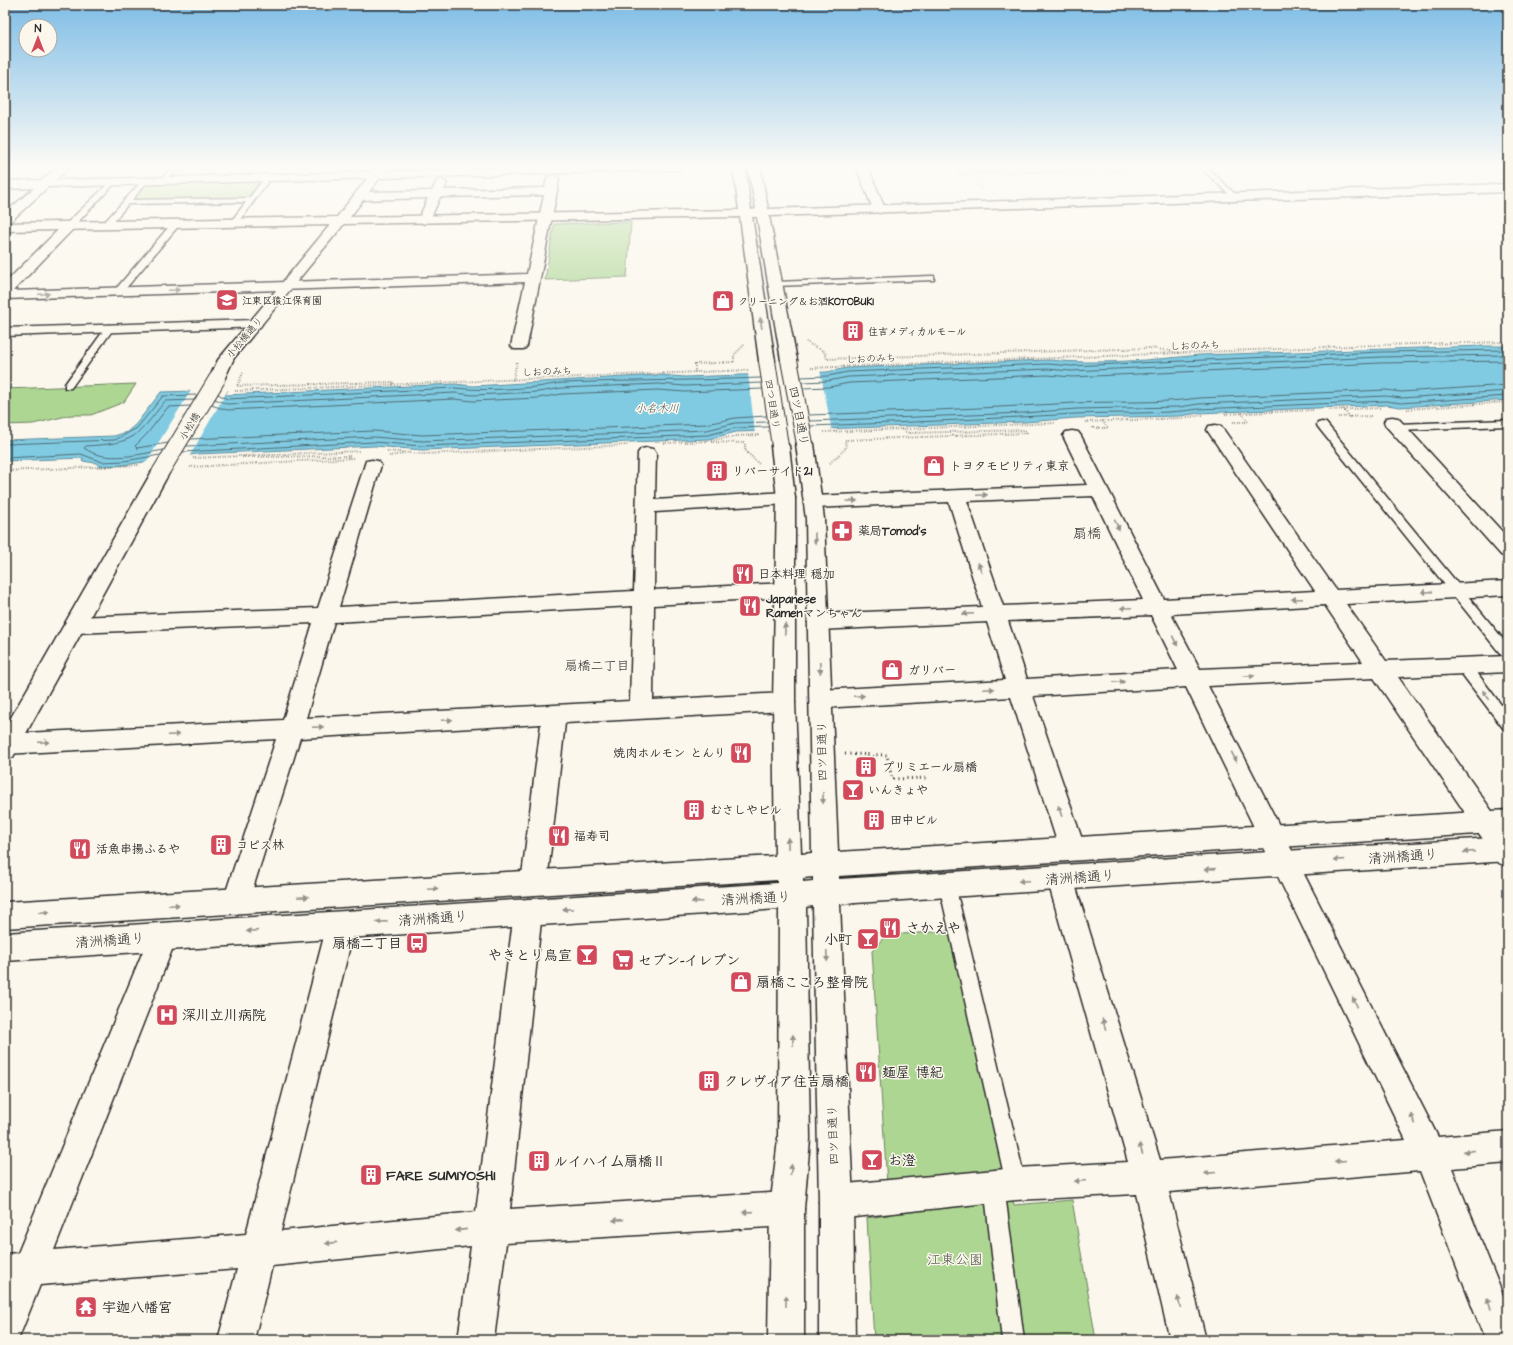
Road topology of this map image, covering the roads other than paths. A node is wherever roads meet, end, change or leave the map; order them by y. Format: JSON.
{"nodes":[{"id":1,"x":65,"y":230,"type":"edge"},
{"id":2,"x":171,"y":230,"type":"edge"},
{"id":3,"x":333,"y":230,"type":"edge"},
{"id":4,"x":543,"y":230,"type":"edge"},
{"id":5,"x":747,"y":230,"type":"edge"},
{"id":6,"x":765,"y":230,"type":"edge"},
{"id":7,"x":532,"y":278,"type":"junction"},
{"id":8,"x":930,"y":278,"type":"dead end"},
{"id":9,"x":775,"y":284,"type":"junction"},
{"id":10,"x":287,"y":286,"type":"junction"},
{"id":11,"x":5,"y":291,"type":"edge"},
{"id":12,"x":118,"y":292,"type":"junction"},
{"id":13,"x":5,"y":295,"type":"edge"},
{"id":14,"x":255,"y":324,"type":"junction"},
{"id":15,"x":110,"y":328,"type":"junction"},
{"id":16,"x":5,"y":332,"type":"edge"},
{"id":17,"x":518,"y":352,"type":"road end"},
{"id":18,"x":217,"y":379,"type":"joint"},
{"id":19,"x":68,"y":386,"type":"dead end"},
{"id":20,"x":1508,"y":423,"type":"edge"},
{"id":21,"x":1322,"y":425,"type":"dead end"},
{"id":22,"x":1394,"y":425,"type":"joint"},
{"id":23,"x":1215,"y":430,"type":"dead end"},
{"id":24,"x":1072,"y":436,"type":"dead end"},
{"id":25,"x":780,"y":446,"type":"joint"},
{"id":26,"x":647,"y":453,"type":"dead end"},
{"id":27,"x":370,"y":460,"type":"road end"},
{"id":28,"x":1100,"y":490,"type":"junction"},
{"id":29,"x":956,"y":496,"type":"junction"},
{"id":30,"x":786,"y":498,"type":"junction"},
{"id":31,"x":813,"y":502,"type":"junction"},
{"id":32,"x":646,"y":506,"type":"junction"},
{"id":33,"x":1508,"y":550,"type":"edge"},
{"id":34,"x":1508,"y":588,"type":"edge"},
{"id":35,"x":785,"y":590,"type":"junction"},
{"id":36,"x":1456,"y":590,"type":"junction"},
{"id":37,"x":645,"y":597,"type":"junction"},
{"id":38,"x":1330,"y":597,"type":"junction"},
{"id":39,"x":1158,"y":607,"type":"junction"},
{"id":40,"x":995,"y":613,"type":"junction"},
{"id":41,"x":327,"y":615,"type":"junction"},
{"id":42,"x":818,"y":622,"type":"junction"},
{"id":43,"x":76,"y":625,"type":"junction"},
{"id":44,"x":1508,"y":654,"type":"edge"},
{"id":45,"x":1508,"y":664,"type":"edge"},
{"id":46,"x":1464,"y":666,"type":"junction"},
{"id":47,"x":1380,"y":670,"type":"junction"},
{"id":48,"x":1194,"y":678,"type":"junction"},
{"id":49,"x":1019,"y":688,"type":"junction"},
{"id":50,"x":820,"y":699,"type":"junction"},
{"id":51,"x":784,"y":702,"type":"junction"},
{"id":52,"x":641,"y":710,"type":"junction"},
{"id":53,"x":554,"y":715,"type":"junction"},
{"id":54,"x":1508,"y":724,"type":"edge"},
{"id":55,"x":292,"y":728,"type":"junction"},
{"id":56,"x":6,"y":746,"type":"edge"},
{"id":57,"x":1497,"y":822,"type":"edge"},
{"id":58,"x":1274,"y":837,"type":"junction"},
{"id":59,"x":1072,"y":848,"type":"junction"},
{"id":60,"x":1507,"y":851,"type":"edge"},
{"id":61,"x":824,"y":864,"type":"junction"},
{"id":62,"x":1286,"y":864,"type":"junction"},
{"id":63,"x":788,"y":866,"type":"junction"},
{"id":64,"x":1060,"y":878,"type":"junction"},
{"id":65,"x":947,"y":885,"type":"junction"},
{"id":66,"x":825,"y":894,"type":"junction"},
{"id":67,"x":792,"y":896,"type":"junction"},
{"id":68,"x":531,"y":897,"type":"junction"},
{"id":69,"x":236,"y":901,"type":"junction"},
{"id":70,"x":5,"y":915,"type":"edge"},
{"id":71,"x":341,"y":925,"type":"junction"},
{"id":72,"x":163,"y":937,"type":"junction"},
{"id":73,"x":5,"y":947,"type":"edge"},
{"id":74,"x":1508,"y":1147,"type":"edge"},
{"id":75,"x":1430,"y":1154,"type":"junction"},
{"id":76,"x":1149,"y":1178,"type":"junction"},
{"id":77,"x":1005,"y":1185,"type":"junction"},
{"id":78,"x":836,"y":1202,"type":"junction"},
{"id":79,"x":787,"y":1209,"type":"junction"},
{"id":80,"x":492,"y":1228,"type":"junction"},
{"id":81,"x":259,"y":1250,"type":"junction"},
{"id":82,"x":17,"y":1270,"type":"edge"},
{"id":83,"x":5,"y":1328,"type":"edge"},
{"id":84,"x":236,"y":1340,"type":"edge"},
{"id":85,"x":476,"y":1340,"type":"edge"},
{"id":86,"x":786,"y":1340,"type":"edge"},
{"id":87,"x":837,"y":1340,"type":"edge"},
{"id":88,"x":1013,"y":1340,"type":"edge"},
{"id":89,"x":1188,"y":1340,"type":"edge"},
{"id":90,"x":1503,"y":1340,"type":"edge"}],
"edges":[{"from":1,"to":11,"type":"street"},
{"from":2,"to":12,"type":"lane"},
{"from":3,"to":10,"type":"street","name":"小松橋通り"},
{"from":4,"to":7,"type":"street"},
{"from":25,"to":5,"type":"street","name":"四つ目通り","one_way":true,"bridge":true},
{"from":6,"to":9,"type":"street","name":"四ツ目通り"},
{"from":7,"to":10,"type":"street"},
{"from":7,"to":17,"type":"street"},
{"from":8,"to":9,"type":"lane"},
{"from":9,"to":31,"type":"street","name":"四ツ目通り","bridge":true},
{"from":12,"to":10,"type":"street","one_way":true},
{"from":10,"to":14,"type":"street","name":"小松橋通り"},
{"from":13,"to":12,"type":"street","one_way":true},
{"from":14,"to":15,"type":"street"},
{"from":14,"to":18,"type":"street","name":"小松橋通り"},
{"from":15,"to":16,"type":"street"},
{"from":15,"to":19,"type":"lane"},
{"from":18,"to":43,"type":"street","name":"小松橋","bridge":true},
{"from":20,"to":22,"type":"lane"},
{"from":21,"to":36,"type":"lane"},
{"from":22,"to":33,"type":"street"},
{"from":23,"to":38,"type":"street"},
{"from":24,"to":28,"type":"street"},
{"from":25,"to":30,"type":"street","name":"四ツ目通り"},
{"from":26,"to":32,"type":"street"},
{"from":27,"to":41,"type":"street"},
{"from":29,"to":28,"type":"street","one_way":true},
{"from":28,"to":39,"type":"street","one_way":true},
{"from":31,"to":29,"type":"street","one_way":true},
{"from":40,"to":29,"type":"street","one_way":true},
{"from":30,"to":32,"type":"street"},
{"from":30,"to":35,"type":"street","name":"四ツ目通り"},
{"from":31,"to":42,"type":"street","name":"四ツ目通り","one_way":true},
{"from":32,"to":37,"type":"street"},
{"from":34,"to":36,"type":"street"},
{"from":35,"to":37,"type":"street"},
{"from":51,"to":35,"type":"street","name":"四ツ目通り","one_way":true},
{"from":36,"to":38,"type":"street","one_way":true},
{"from":36,"to":44,"type":"lane"},
{"from":37,"to":41,"type":"street"},
{"from":37,"to":52,"type":"street"},
{"from":38,"to":39,"type":"street","one_way":true},
{"from":38,"to":47,"type":"street"},
{"from":39,"to":40,"type":"street","one_way":true},
{"from":39,"to":48,"type":"street","one_way":true},
{"from":40,"to":42,"type":"street","one_way":true},
{"from":40,"to":49,"type":"street"},
{"from":41,"to":43,"type":"street"},
{"from":41,"to":55,"type":"street"},
{"from":42,"to":50,"type":"street","name":"四ツ目通り","one_way":true},
{"from":43,"to":56,"type":"street","name":"小松橋"},
{"from":45,"to":46,"type":"street"},
{"from":46,"to":47,"type":"street"},
{"from":54,"to":46,"type":"lane","one_way":true},
{"from":48,"to":47,"type":"street","one_way":true},
{"from":47,"to":57,"type":"street"},
{"from":49,"to":48,"type":"street","one_way":true},
{"from":48,"to":58,"type":"street","one_way":true},
{"from":50,"to":49,"type":"street","one_way":true},
{"from":59,"to":49,"type":"street","one_way":true},
{"from":50,"to":61,"type":"street","name":"四ツ目通り","one_way":true},
{"from":51,"to":52,"type":"street"},
{"from":63,"to":51,"type":"street","name":"四ツ目通り","one_way":true},
{"from":52,"to":53,"type":"street"},
{"from":55,"to":53,"type":"street","one_way":true},
{"from":53,"to":68,"type":"street"},
{"from":56,"to":55,"type":"street","one_way":true},
{"from":55,"to":69,"type":"street"},
{"from":57,"to":58,"type":"street","name":"清洲橋通り"},
{"from":57,"to":60,"type":"street"},
{"from":58,"to":59,"type":"street","name":"清洲橋通り"},
{"from":58,"to":62,"type":"street"},
{"from":59,"to":61,"type":"street","name":"清洲橋通り"},
{"from":60,"to":62,"type":"street","name":"清洲橋通り","one_way":true},
{"from":61,"to":63,"type":"street","name":"清洲橋通り"},
{"from":61,"to":66,"type":"street","name":"四ツ目通り"},
{"from":62,"to":64,"type":"street","name":"清洲橋通り","one_way":true},
{"from":75,"to":62,"type":"street","one_way":true},
{"from":63,"to":67,"type":"street","name":"四ツ目通り"},
{"from":63,"to":68,"type":"street","name":"清洲橋通り"},
{"from":64,"to":65,"type":"street","name":"清洲橋通り","one_way":true},
{"from":76,"to":64,"type":"street","one_way":true},
{"from":65,"to":66,"type":"street","name":"清洲橋通り"},
{"from":65,"to":77,"type":"lane"},
{"from":66,"to":67,"type":"street","name":"清洲橋通り"},
{"from":66,"to":78,"type":"street","name":"四ツ目通り","one_way":true},
{"from":67,"to":68,"type":"street","name":"清洲橋通り","one_way":true},
{"from":79,"to":67,"type":"street","name":"四ツ目通り","one_way":true},
{"from":69,"to":68,"type":"street","name":"清洲橋通り","one_way":true},
{"from":68,"to":71,"type":"street","name":"清洲橋通り","one_way":true},
{"from":68,"to":80,"type":"street"},
{"from":70,"to":69,"type":"street","name":"清洲橋通り","one_way":true},
{"from":71,"to":72,"type":"street","name":"清洲橋通り","one_way":true},
{"from":71,"to":81,"type":"street"},
{"from":72,"to":73,"type":"street","name":"清洲橋通り"},
{"from":72,"to":82,"type":"street"},
{"from":74,"to":75,"type":"street","one_way":true},
{"from":75,"to":76,"type":"street","one_way":true},
{"from":90,"to":75,"type":"street","one_way":true},
{"from":76,"to":77,"type":"street","one_way":true},
{"from":89,"to":76,"type":"street","one_way":true},
{"from":77,"to":78,"type":"street"},
{"from":77,"to":88,"type":"lane"},
{"from":78,"to":87,"type":"street","name":"四ツ目通り"},
{"from":79,"to":80,"type":"street","one_way":true},
{"from":86,"to":79,"type":"street","name":"四ツ目通り","one_way":true},
{"from":80,"to":81,"type":"street","one_way":true},
{"from":80,"to":85,"type":"street"},
{"from":81,"to":82,"type":"street"},
{"from":81,"to":84,"type":"street"},
{"from":82,"to":83,"type":"street"}]}
